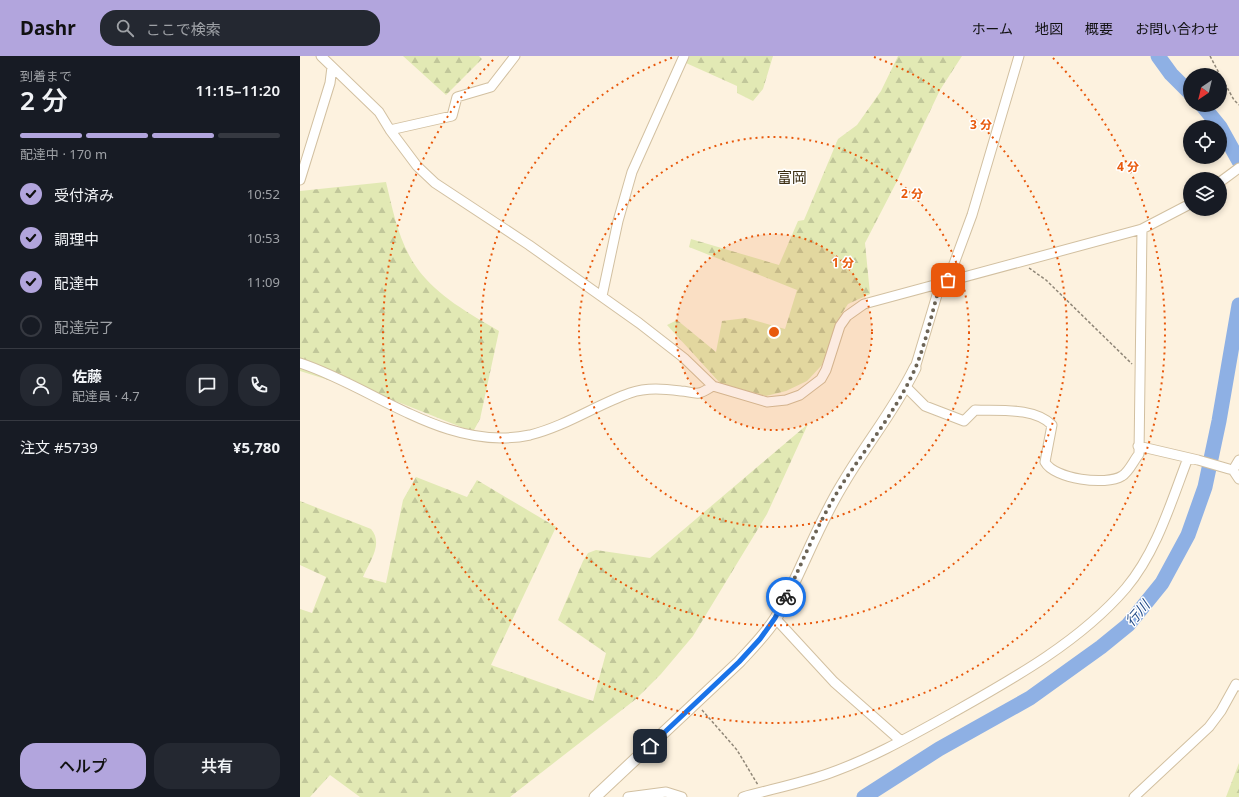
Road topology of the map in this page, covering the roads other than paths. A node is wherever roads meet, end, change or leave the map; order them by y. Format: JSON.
{"nodes":[{"id":1,"x":321,"y":56,"type":"edge"},
{"id":2,"x":515,"y":56,"type":"edge"},
{"id":3,"x":684,"y":56,"type":"edge"},
{"id":4,"x":1019,"y":56,"type":"edge"},
{"id":5,"x":332,"y":67,"type":"junction"},
{"id":6,"x":390,"y":130,"type":"junction"},
{"id":7,"x":1239,"y":168,"type":"edge"},
{"id":8,"x":1227,"y":177,"type":"edge"},
{"id":9,"x":300,"y":180,"type":"edge"},
{"id":10,"x":1183,"y":208,"type":"edge"},
{"id":11,"x":1142,"y":229,"type":"junction"},
{"id":12,"x":944,"y":283,"type":"junction"},
{"id":13,"x":602,"y":296,"type":"junction"},
{"id":14,"x":300,"y":363,"type":"edge"},
{"id":15,"x":915,"y":368,"type":"joint"},
{"id":16,"x":713,"y":386,"type":"junction"},
{"id":17,"x":906,"y":387,"type":"junction"},
{"id":18,"x":1138,"y":446,"type":"junction"},
{"id":19,"x":1188,"y":458,"type":"junction"},
{"id":20,"x":1239,"y":460,"type":"edge"},
{"id":21,"x":1231,"y":470,"type":"junction"},
{"id":22,"x":1239,"y":479,"type":"edge"},
{"id":23,"x":775,"y":618,"type":"junction"},
{"id":24,"x":1239,"y":686,"type":"edge"},
{"id":25,"x":901,"y":741,"type":"junction"},
{"id":26,"x":595,"y":797,"type":"edge"},
{"id":27,"x":628,"y":797,"type":"edge"},
{"id":28,"x":682,"y":797,"type":"edge"},
{"id":29,"x":743,"y":797,"type":"edge"},
{"id":30,"x":1134,"y":797,"type":"edge"}],
"edges":[{"from":1,"to":5,"type":"street"},
{"from":2,"to":6,"type":"street"},
{"from":3,"to":13,"type":"street"},
{"from":4,"to":12,"type":"street"},
{"from":5,"to":6,"type":"street"},
{"from":5,"to":9,"type":"street"},
{"from":6,"to":13,"type":"street"},
{"from":7,"to":8,"type":"street"},
{"from":10,"to":11,"type":"street"},
{"from":11,"to":12,"type":"street"},
{"from":11,"to":18,"type":"street"},
{"from":12,"to":15,"type":"street"},
{"from":12,"to":16,"type":"street"},
{"from":13,"to":16,"type":"street"},
{"from":14,"to":16,"type":"street"},
{"from":15,"to":17,"type":"street"},
{"from":17,"to":18,"type":"street"},
{"from":17,"to":23,"type":"street"},
{"from":18,"to":19,"type":"street"},
{"from":19,"to":21,"type":"street"},
{"from":19,"to":25,"type":"street"},
{"from":20,"to":21,"type":"street"},
{"from":21,"to":22,"type":"street"},
{"from":23,"to":25,"type":"street"},
{"from":23,"to":26,"type":"street"},
{"from":24,"to":30,"type":"street"},
{"from":25,"to":29,"type":"street"},
{"from":27,"to":28,"type":"street"}]}
